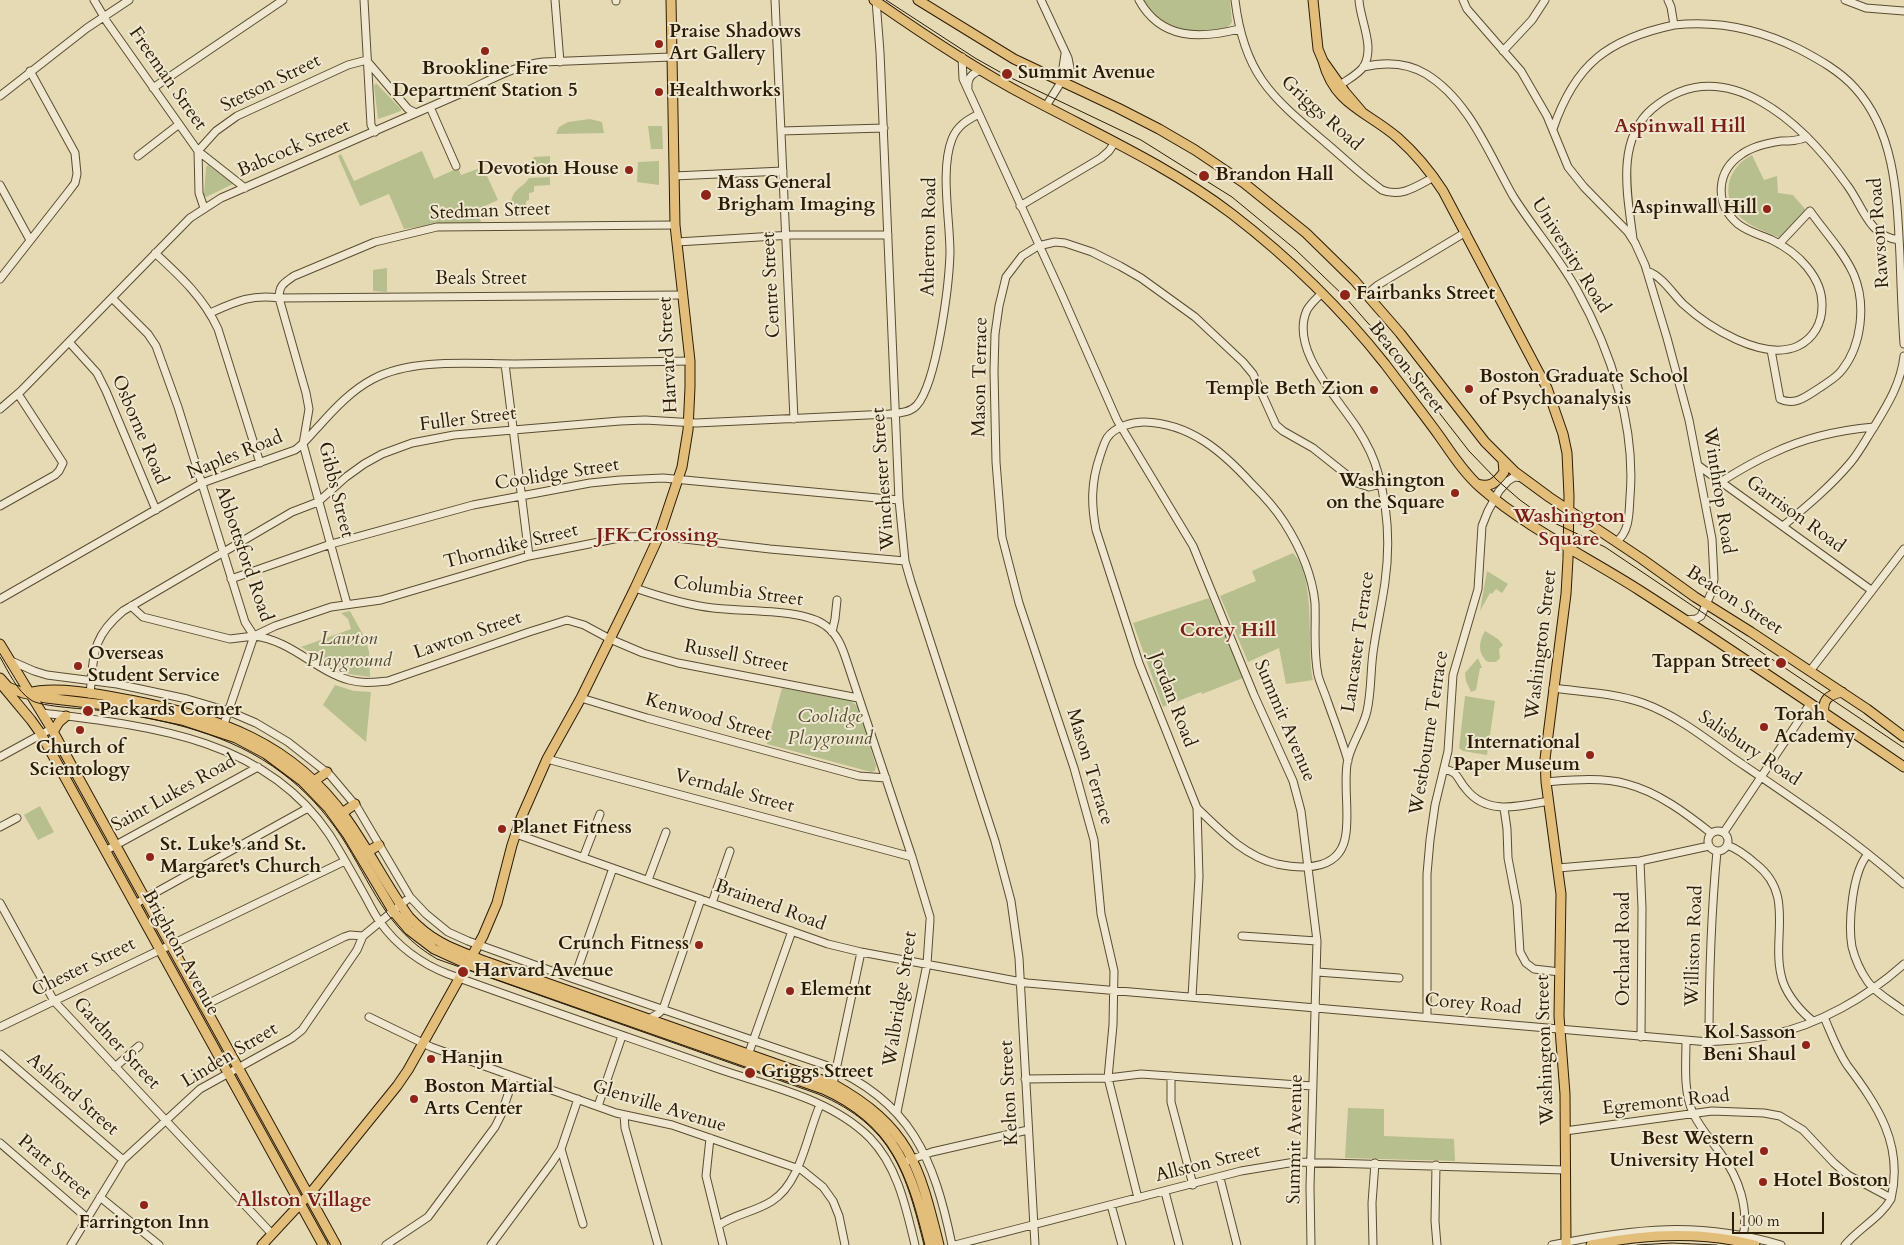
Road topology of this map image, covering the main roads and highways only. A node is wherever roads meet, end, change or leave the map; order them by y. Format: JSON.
{"nodes":[{"id":1,"x":671,"y":0,"type":"edge"},
{"id":2,"x":875,"y":0,"type":"edge"},
{"id":3,"x":918,"y":0,"type":"edge"},
{"id":4,"x":1313,"y":0,"type":"edge"},
{"id":5,"x":1323,"y":61,"type":"junction"},
{"id":6,"x":1362,"y":112,"type":"junction"},
{"id":7,"x":1503,"y":461,"type":"junction"},
{"id":8,"x":1476,"y":484,"type":"junction"},
{"id":9,"x":1568,"y":510,"type":"junction"},
{"id":10,"x":1568,"y":547,"type":"junction"},
{"id":11,"x":0,"y":644,"type":"edge"},
{"id":12,"x":0,"y":678,"type":"edge"},
{"id":13,"x":0,"y":682,"type":"edge"},
{"id":14,"x":1842,"y":692,"type":"junction"},
{"id":15,"x":29,"y":694,"type":"junction"},
{"id":16,"x":1824,"y":713,"type":"junction"},
{"id":17,"x":66,"y":716,"type":"road end"},
{"id":18,"x":39,"y":730,"type":"junction"},
{"id":19,"x":52,"y":730,"type":"junction"},
{"id":20,"x":1904,"y":737,"type":"edge"},
{"id":21,"x":1904,"y":768,"type":"edge"},
{"id":22,"x":327,"y":772,"type":"road end"},
{"id":23,"x":314,"y":781,"type":"junction"},
{"id":24,"x":355,"y":804,"type":"road end"},
{"id":25,"x":339,"y":815,"type":"junction"},
{"id":26,"x":379,"y":845,"type":"road end"},
{"id":27,"x":367,"y":852,"type":"junction"},
{"id":28,"x":396,"y":908,"type":"junction"},
{"id":29,"x":470,"y":960,"type":"junction"},
{"id":30,"x":747,"y":1058,"type":"junction"},
{"id":31,"x":908,"y":1160,"type":"junction"},
{"id":32,"x":309,"y":1195,"type":"junction"},
{"id":33,"x":300,"y":1204,"type":"junction"},
{"id":34,"x":1566,"y":1244,"type":"edge"},
{"id":35,"x":262,"y":1245,"type":"edge"},
{"id":36,"x":323,"y":1245,"type":"edge"},
{"id":37,"x":336,"y":1245,"type":"edge"},
{"id":38,"x":930,"y":1245,"type":"edge"},
{"id":39,"x":939,"y":1245,"type":"edge"},
{"id":40,"x":1590,"y":1245,"type":"edge"},
{"id":41,"x":1756,"y":1245,"type":"edge"}],
"edges":[{"from":1,"to":29,"type":"main road","name":"Harvard Street"},
{"from":2,"to":8,"type":"main road","name":"Beacon Street"},
{"from":3,"to":7,"type":"main road","name":"Beacon Street"},
{"from":4,"to":5,"type":"main road","name":"Washington Street"},
{"from":5,"to":6,"type":"main road","name":"Washington Street"},
{"from":5,"to":6,"type":"main road","name":"Washington Street"},
{"from":6,"to":9,"type":"main road","name":"Washington Street"},
{"from":7,"to":8,"type":"main road"},
{"from":7,"to":9,"type":"main road","name":"Beacon Street"},
{"from":8,"to":10,"type":"main road","name":"Beacon Street"},
{"from":9,"to":10,"type":"main road","name":"Washington Street"},
{"from":9,"to":14,"type":"main road","name":"Beacon Street"},
{"from":10,"to":16,"type":"main road","name":"Beacon Street"},
{"from":10,"to":34,"type":"main road","name":"Washington Street"},
{"from":11,"to":15,"type":"main road","name":"Brighton Avenue"},
{"from":12,"to":15,"type":"main road"},
{"from":13,"to":18,"type":"main road","name":"Brighton Avenue"},
{"from":14,"to":16,"type":"main road"},
{"from":14,"to":20,"type":"main road","name":"Beacon Street"},
{"from":15,"to":18,"type":"main road"},
{"from":15,"to":19,"type":"main road","name":"Brighton Avenue"},
{"from":15,"to":23,"type":"main road"},
{"from":15,"to":25,"type":"main road"},
{"from":16,"to":21,"type":"main road","name":"Beacon Street"},
{"from":17,"to":19,"type":"main road"},
{"from":18,"to":33,"type":"main road","name":"Brighton Avenue"},
{"from":19,"to":32,"type":"main road","name":"Brighton Avenue"},
{"from":22,"to":23,"type":"main road"},
{"from":23,"to":25,"type":"main road"},
{"from":24,"to":25,"type":"main road"},
{"from":25,"to":27,"type":"main road"},
{"from":25,"to":28,"type":"main road"},
{"from":26,"to":27,"type":"main road"},
{"from":27,"to":28,"type":"main road"},
{"from":28,"to":29,"type":"main road"},
{"from":29,"to":30,"type":"main road"},
{"from":29,"to":30,"type":"main road"},
{"from":29,"to":32,"type":"main road"},
{"from":30,"to":31,"type":"main road"},
{"from":30,"to":31,"type":"main road"},
{"from":31,"to":38,"type":"main road"},
{"from":31,"to":39,"type":"main road"},
{"from":32,"to":33,"type":"main road"},
{"from":32,"to":37,"type":"main road","name":"Brighton Avenue"},
{"from":33,"to":35,"type":"main road"},
{"from":33,"to":36,"type":"main road","name":"Brighton Avenue"},
{"from":40,"to":41,"type":"main road"}]}
